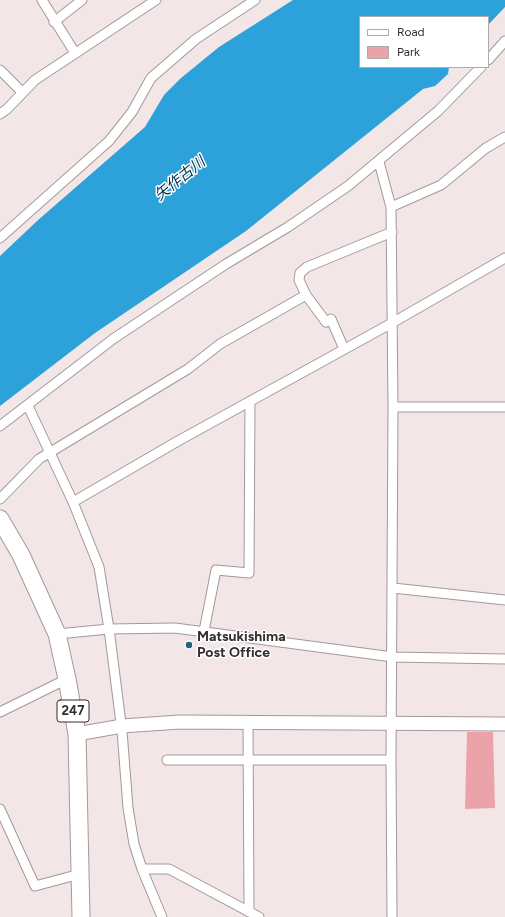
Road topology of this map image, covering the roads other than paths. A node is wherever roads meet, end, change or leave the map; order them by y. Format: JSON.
{"nodes":[{"id":1,"x":42,"y":0,"type":"edge"},
{"id":2,"x":82,"y":0,"type":"edge"},
{"id":3,"x":156,"y":0,"type":"edge"},
{"id":4,"x":255,"y":0,"type":"edge"},
{"id":5,"x":54,"y":22,"type":"junction"},
{"id":6,"x":505,"y":41,"type":"edge"},
{"id":7,"x":75,"y":54,"type":"junction"},
{"id":8,"x":489,"y":59,"type":"edge"},
{"id":9,"x":481,"y":68,"type":"edge"},
{"id":10,"x":0,"y":70,"type":"edge"},
{"id":11,"x":22,"y":92,"type":"junction"},
{"id":12,"x":0,"y":114,"type":"edge"},
{"id":13,"x":505,"y":137,"type":"edge"},
{"id":14,"x":379,"y":162,"type":"junction"},
{"id":15,"x":392,"y":207,"type":"junction"},
{"id":16,"x":392,"y":232,"type":"junction"},
{"id":17,"x":0,"y":238,"type":"edge"},
{"id":18,"x":505,"y":258,"type":"edge"},
{"id":19,"x":306,"y":295,"type":"junction"},
{"id":20,"x":392,"y":323,"type":"junction"},
{"id":21,"x":344,"y":349,"type":"junction"},
{"id":22,"x":250,"y":402,"type":"junction"},
{"id":23,"x":28,"y":406,"type":"junction"},
{"id":24,"x":393,"y":407,"type":"junction"},
{"id":25,"x":505,"y":407,"type":"edge"},
{"id":26,"x":0,"y":426,"type":"edge"},
{"id":27,"x":50,"y":451,"type":"junction"},
{"id":28,"x":0,"y":499,"type":"edge"},
{"id":29,"x":73,"y":502,"type":"junction"},
{"id":30,"x":0,"y":519,"type":"edge"},
{"id":31,"x":393,"y":588,"type":"junction"},
{"id":32,"x":505,"y":600,"type":"edge"},
{"id":33,"x":110,"y":629,"type":"junction"},
{"id":34,"x":204,"y":631,"type":"junction"},
{"id":35,"x":57,"y":634,"type":"junction"},
{"id":36,"x":393,"y":657,"type":"junction"},
{"id":37,"x":505,"y":658,"type":"edge"},
{"id":38,"x":67,"y":679,"type":"junction"},
{"id":39,"x":0,"y":712,"type":"edge"},
{"id":40,"x":248,"y":722,"type":"junction"},
{"id":41,"x":393,"y":724,"type":"junction"},
{"id":42,"x":505,"y":724,"type":"edge"},
{"id":43,"x":122,"y":726,"type":"junction"},
{"id":44,"x":77,"y":734,"type":"junction"},
{"id":45,"x":248,"y":759,"type":"junction"},
{"id":46,"x":167,"y":760,"type":"dead end"},
{"id":47,"x":391,"y":760,"type":"junction"},
{"id":48,"x":0,"y":809,"type":"edge"},
{"id":49,"x":142,"y":869,"type":"junction"},
{"id":50,"x":80,"y":874,"type":"junction"},
{"id":51,"x":249,"y":912,"type":"junction"},
{"id":52,"x":81,"y":917,"type":"edge"},
{"id":53,"x":162,"y":917,"type":"edge"},
{"id":54,"x":259,"y":917,"type":"edge"},
{"id":55,"x":392,"y":917,"type":"edge"}],
"edges":[{"from":1,"to":5,"type":"street"},
{"from":2,"to":5,"type":"street"},
{"from":3,"to":7,"type":"street"},
{"from":4,"to":17,"type":"street"},
{"from":5,"to":7,"type":"street"},
{"from":6,"to":8,"type":"street"},
{"from":7,"to":11,"type":"street"},
{"from":9,"to":14,"type":"street"},
{"from":10,"to":11,"type":"street"},
{"from":11,"to":12,"type":"street"},
{"from":13,"to":15,"type":"street"},
{"from":14,"to":15,"type":"street"},
{"from":14,"to":23,"type":"street"},
{"from":15,"to":16,"type":"street"},
{"from":16,"to":19,"type":"street"},
{"from":16,"to":20,"type":"street"},
{"from":18,"to":20,"type":"street"},
{"from":19,"to":21,"type":"street"},
{"from":19,"to":27,"type":"street"},
{"from":20,"to":21,"type":"street"},
{"from":20,"to":24,"type":"street"},
{"from":21,"to":22,"type":"street"},
{"from":22,"to":29,"type":"street"},
{"from":22,"to":34,"type":"street"},
{"from":23,"to":26,"type":"street"},
{"from":23,"to":27,"type":"street"},
{"from":24,"to":25,"type":"street"},
{"from":24,"to":31,"type":"street"},
{"from":27,"to":28,"type":"street"},
{"from":27,"to":29,"type":"street"},
{"from":29,"to":33,"type":"street"},
{"from":30,"to":35,"type":"highway","number":"247"},
{"from":31,"to":32,"type":"street"},
{"from":31,"to":36,"type":"street"},
{"from":33,"to":34,"type":"street"},
{"from":33,"to":35,"type":"street"},
{"from":33,"to":43,"type":"street"},
{"from":34,"to":36,"type":"street"},
{"from":35,"to":38,"type":"highway","number":"247"},
{"from":36,"to":37,"type":"street"},
{"from":36,"to":41,"type":"street"},
{"from":38,"to":39,"type":"street"},
{"from":38,"to":44,"type":"highway","number":"247"},
{"from":40,"to":41,"type":"street"},
{"from":40,"to":43,"type":"street"},
{"from":40,"to":45,"type":"street"},
{"from":41,"to":42,"type":"street"},
{"from":41,"to":47,"type":"street"},
{"from":43,"to":44,"type":"street"},
{"from":43,"to":49,"type":"street"},
{"from":44,"to":50,"type":"highway","number":"247"},
{"from":45,"to":46,"type":"street"},
{"from":45,"to":47,"type":"street"},
{"from":45,"to":51,"type":"street"},
{"from":47,"to":55,"type":"street"},
{"from":48,"to":50,"type":"street"},
{"from":49,"to":51,"type":"street"},
{"from":49,"to":53,"type":"street"},
{"from":50,"to":52,"type":"highway","number":"247"},
{"from":51,"to":54,"type":"street"}]}
